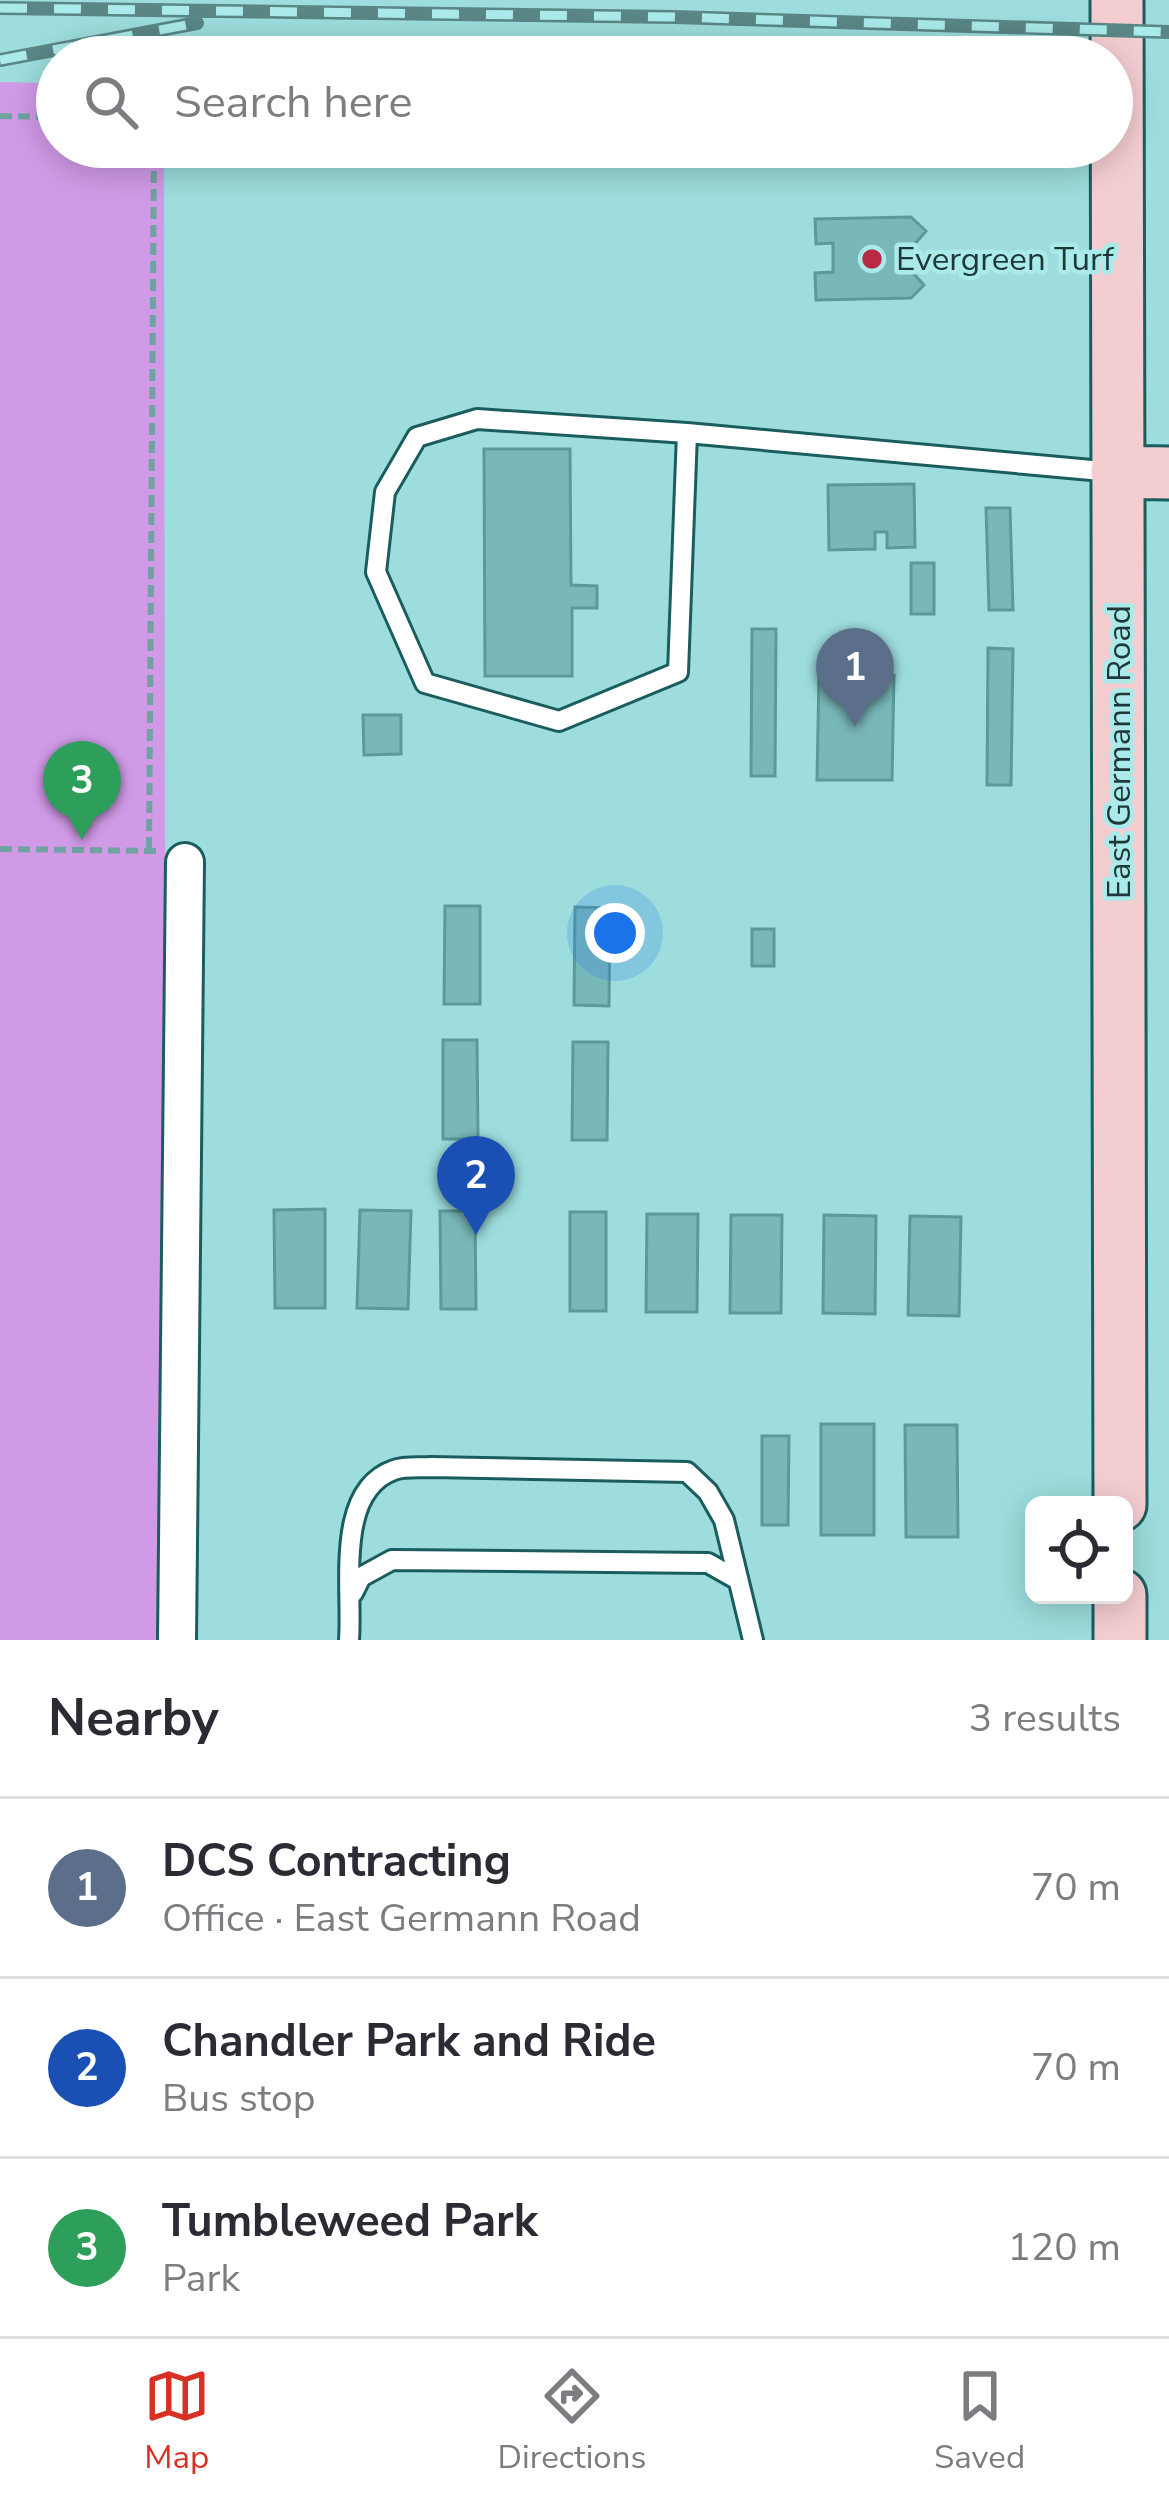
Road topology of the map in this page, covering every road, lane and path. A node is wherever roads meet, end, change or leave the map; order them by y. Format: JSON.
{"nodes":[{"id":1,"x":1117,"y":0,"type":"edge"},
{"id":2,"x":1117,"y":36,"type":"edge"},
{"id":3,"x":0,"y":116,"type":"edge"},
{"id":4,"x":36,"y":117,"type":"edge"},
{"id":5,"x":154,"y":168,"type":"edge"},
{"id":6,"x":1117,"y":168,"type":"edge"},
{"id":7,"x":687,"y":433,"type":"junction"},
{"id":8,"x":1117,"y":472,"type":"junction"},
{"id":9,"x":1169,"y":473,"type":"edge"},
{"id":10,"x":0,"y":849,"type":"edge"},
{"id":11,"x":164,"y":854,"type":"junction"},
{"id":12,"x":1120,"y":1496,"type":"edge"},
{"id":13,"x":737,"y":1580,"type":"junction"},
{"id":14,"x":352,"y":1596,"type":"junction"},
{"id":15,"x":1120,"y":1604,"type":"edge"},
{"id":16,"x":177,"y":1640,"type":"edge"},
{"id":17,"x":349,"y":1640,"type":"edge"},
{"id":18,"x":753,"y":1640,"type":"edge"},
{"id":19,"x":1120,"y":1640,"type":"edge"}],
"edges":[{"from":1,"to":2,"type":"main road","name":"East Germann Road"},
{"from":3,"to":4,"type":"path"},
{"from":5,"to":11,"type":"path"},
{"from":6,"to":8,"type":"main road","name":"East Germann Road"},
{"from":7,"to":7,"type":"lane"},
{"from":7,"to":8,"type":"lane"},
{"from":8,"to":9,"type":"main road"},
{"from":8,"to":12,"type":"main road","name":"East Germann Road"},
{"from":10,"to":11,"type":"path"},
{"from":11,"to":16,"type":"street"},
{"from":13,"to":14,"type":"lane"},
{"from":13,"to":14,"type":"lane"},
{"from":13,"to":18,"type":"lane"},
{"from":14,"to":17,"type":"lane"},
{"from":15,"to":19,"type":"main road"}]}
